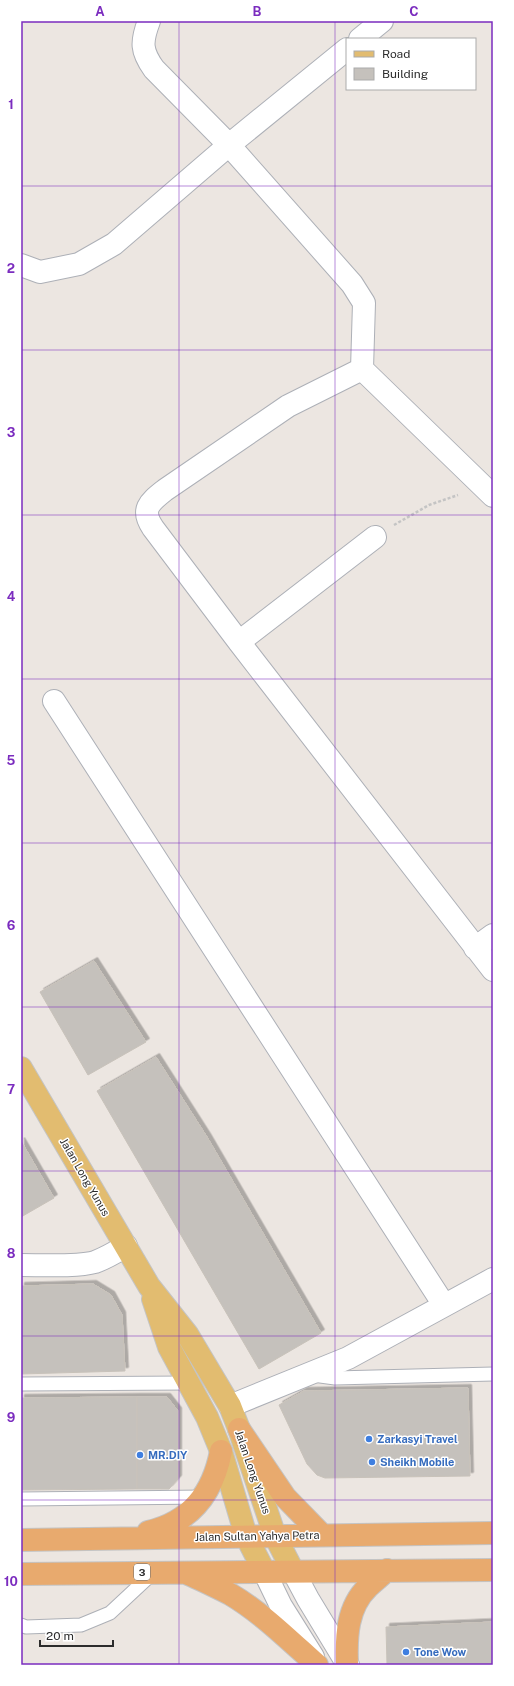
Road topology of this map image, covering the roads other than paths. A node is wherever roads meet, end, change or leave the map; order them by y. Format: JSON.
{"nodes":[{"id":1,"x":149,"y":21,"type":"edge"},
{"id":2,"x":382,"y":21,"type":"edge"},
{"id":3,"x":361,"y":38,"type":"edge"},
{"id":4,"x":346,"y":50,"type":"edge"},
{"id":5,"x":230,"y":145,"type":"junction"},
{"id":6,"x":21,"y":265,"type":"edge"},
{"id":7,"x":362,"y":369,"type":"junction"},
{"id":8,"x":488,"y":491,"type":"edge"},
{"id":9,"x":375,"y":537,"type":"road end"},
{"id":10,"x":239,"y":642,"type":"junction"},
{"id":11,"x":54,"y":701,"type":"dead end"},
{"id":12,"x":493,"y":935,"type":"edge"},
{"id":13,"x":475,"y":948,"type":"junction"},
{"id":14,"x":493,"y":970,"type":"edge"},
{"id":15,"x":21,"y":1068,"type":"edge"},
{"id":16,"x":126,"y":1246,"type":"junction"},
{"id":17,"x":21,"y":1265,"type":"edge"},
{"id":18,"x":493,"y":1279,"type":"edge"},
{"id":19,"x":149,"y":1286,"type":"junction"},
{"id":20,"x":444,"y":1305,"type":"junction"},
{"id":21,"x":309,"y":1374,"type":"junction"},
{"id":22,"x":493,"y":1374,"type":"edge"},
{"id":23,"x":189,"y":1383,"type":"junction"},
{"id":24,"x":21,"y":1384,"type":"edge"},
{"id":25,"x":230,"y":1406,"type":"junction"},
{"id":26,"x":239,"y":1429,"type":"junction"},
{"id":27,"x":221,"y":1451,"type":"junction"},
{"id":28,"x":204,"y":1497,"type":"junction"},
{"id":29,"x":21,"y":1499,"type":"edge"},
{"id":30,"x":493,"y":1533,"type":"edge"},
{"id":31,"x":322,"y":1535,"type":"junction"},
{"id":32,"x":246,"y":1536,"type":"junction"},
{"id":33,"x":274,"y":1536,"type":"junction"},
{"id":34,"x":121,"y":1538,"type":"junction"},
{"id":35,"x":21,"y":1540,"type":"edge"},
{"id":36,"x":387,"y":1570,"type":"junction"},
{"id":37,"x":493,"y":1570,"type":"edge"},
{"id":38,"x":264,"y":1571,"type":"junction"},
{"id":39,"x":293,"y":1571,"type":"junction"},
{"id":40,"x":154,"y":1572,"type":"junction"},
{"id":41,"x":184,"y":1572,"type":"junction"},
{"id":42,"x":21,"y":1574,"type":"edge"},
{"id":43,"x":21,"y":1625,"type":"edge"},
{"id":44,"x":347,"y":1664,"type":"edge"},
{"id":45,"x":317,"y":1665,"type":"edge"}],
"edges":[{"from":1,"to":5,"type":"street"},
{"from":2,"to":3,"type":"street"},
{"from":4,"to":5,"type":"street"},
{"from":5,"to":6,"type":"street"},
{"from":5,"to":7,"type":"street"},
{"from":7,"to":8,"type":"street"},
{"from":7,"to":10,"type":"street"},
{"from":9,"to":10,"type":"street"},
{"from":10,"to":13,"type":"street"},
{"from":11,"to":20,"type":"street"},
{"from":12,"to":13,"type":"street"},
{"from":13,"to":14,"type":"street"},
{"from":15,"to":16,"type":"main road","name":"Jalan Long Yunus"},
{"from":16,"to":17,"type":"street"},
{"from":16,"to":19,"type":"main road","name":"Jalan Long Yunus"},
{"from":18,"to":20,"type":"street"},
{"from":19,"to":23,"type":"main road","name":"Jalan Long Yunus"},
{"from":19,"to":25,"type":"main road","name":"Jalan Long Yunus"},
{"from":20,"to":21,"type":"street"},
{"from":21,"to":22,"type":"lane"},
{"from":21,"to":25,"type":"street"},
{"from":23,"to":24,"type":"lane"},
{"from":23,"to":27,"type":"main road","name":"Jalan Long Yunus"},
{"from":25,"to":26,"type":"main road","name":"Jalan Long Yunus"},
{"from":26,"to":31,"type":"highway"},
{"from":26,"to":33,"type":"main road","name":"Jalan Long Yunus"},
{"from":27,"to":28,"type":"highway"},
{"from":27,"to":32,"type":"main road","name":"Jalan Long Yunus"},
{"from":28,"to":29,"type":"lane"},
{"from":28,"to":34,"type":"highway"},
{"from":30,"to":31,"type":"highway","name":"Jalan Sultan Yahya Petra"},
{"from":31,"to":33,"type":"highway","name":"Jalan Sultan Yahya Petra"},
{"from":32,"to":33,"type":"highway","name":"Jalan Sultan Yahya Petra"},
{"from":32,"to":34,"type":"highway","name":"Jalan Sultan Yahya Petra"},
{"from":32,"to":38,"type":"main road","name":"Jalan Long Yunus"},
{"from":33,"to":39,"type":"main road","name":"Jalan Long Yunus"},
{"from":34,"to":35,"type":"highway","name":"Jalan Sultan Yahya Petra"},
{"from":36,"to":37,"type":"highway","number":"3"},
{"from":36,"to":39,"type":"highway","number":"3"},
{"from":36,"to":44,"type":"highway"},
{"from":38,"to":39,"type":"highway","number":"3"},
{"from":38,"to":41,"type":"highway","number":"3"},
{"from":38,"to":45,"type":"street","name":"Jalan Long Yunus"},
{"from":39,"to":44,"type":"street","name":"Jalan Long Yunus"},
{"from":40,"to":41,"type":"highway","number":"3"},
{"from":40,"to":42,"type":"highway","number":"3"},
{"from":40,"to":43,"type":"lane"},
{"from":41,"to":45,"type":"highway"}]}
